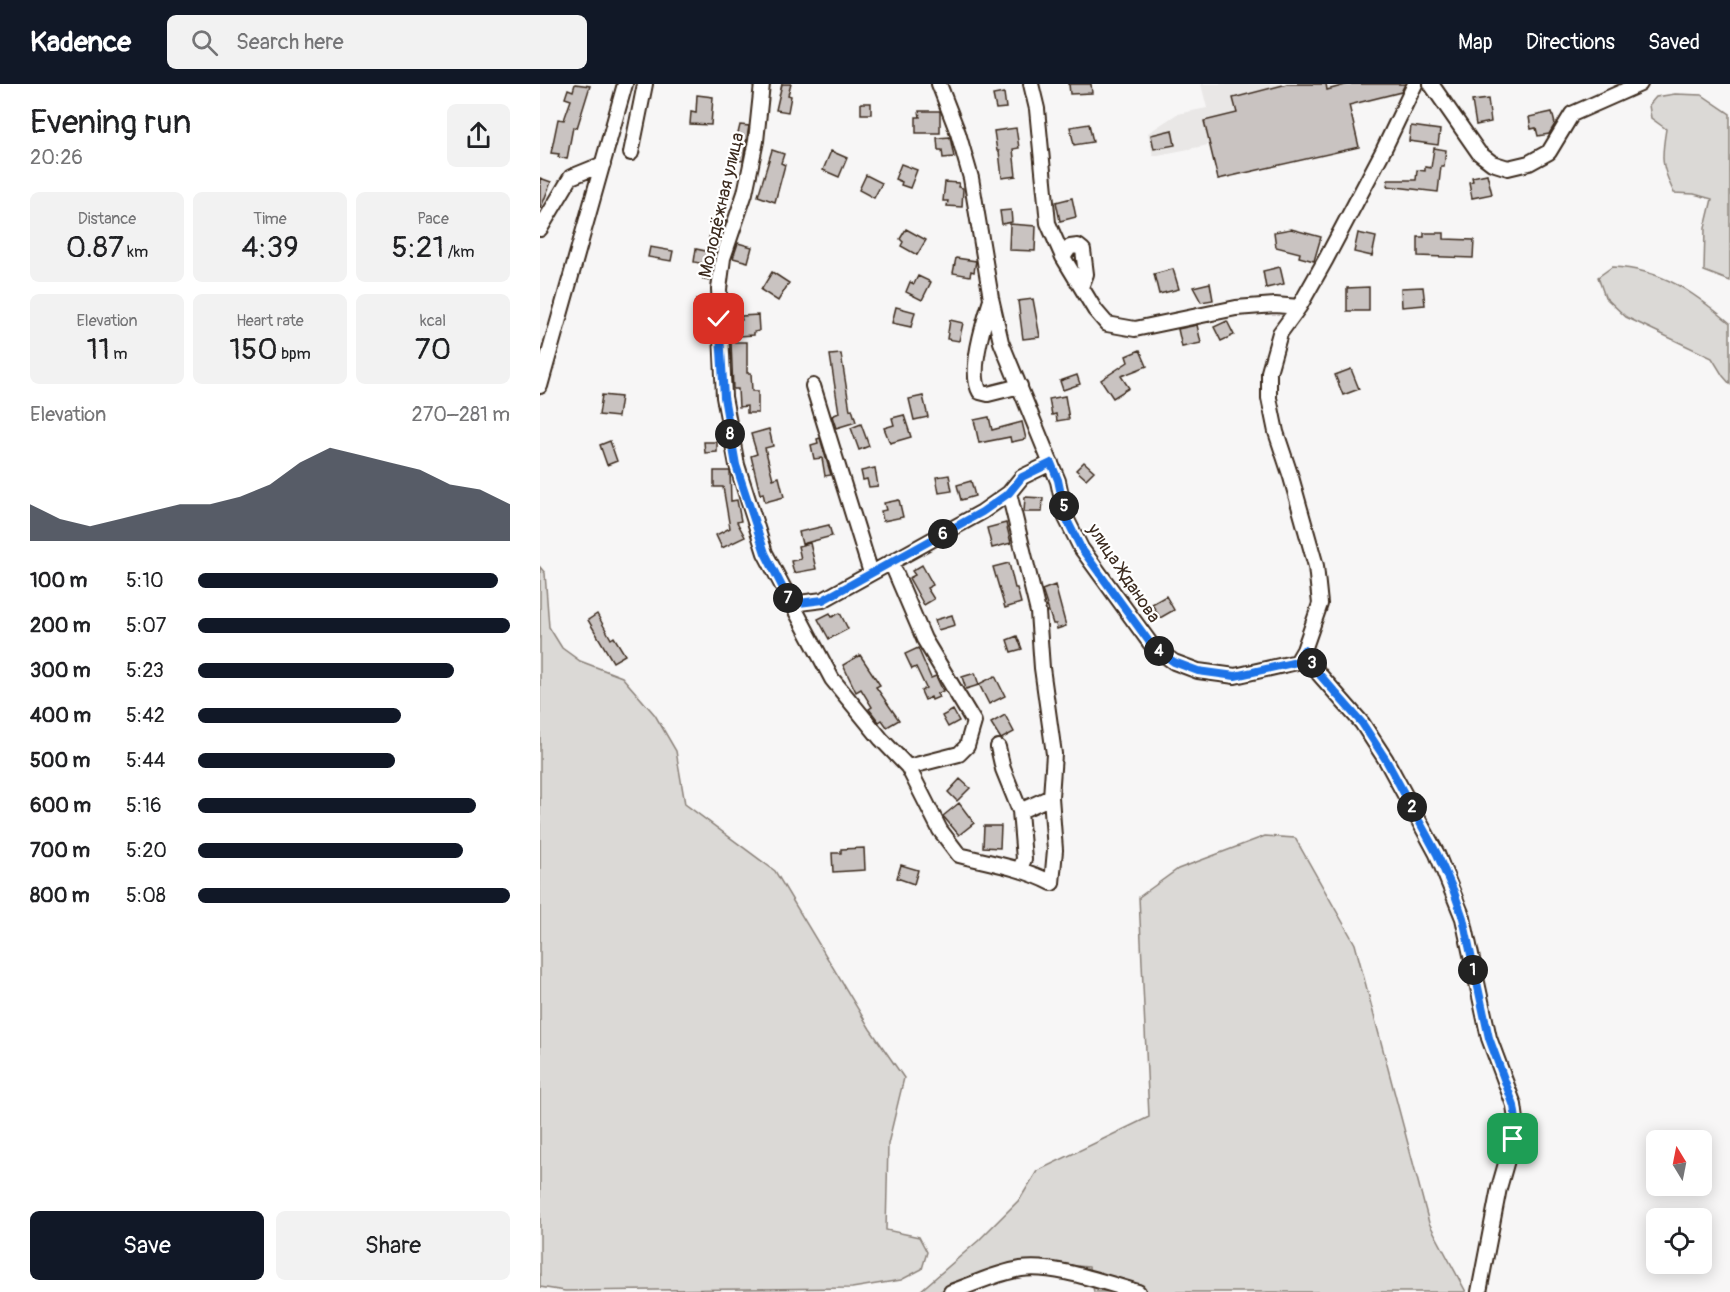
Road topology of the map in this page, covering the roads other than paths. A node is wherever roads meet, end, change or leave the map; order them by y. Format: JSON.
{"nodes":[{"id":1,"x":625,"y":84,"type":"edge"},
{"id":2,"x":645,"y":84,"type":"edge"},
{"id":3,"x":762,"y":84,"type":"edge"},
{"id":4,"x":939,"y":84,"type":"edge"},
{"id":5,"x":1031,"y":84,"type":"edge"},
{"id":6,"x":1415,"y":84,"type":"edge"},
{"id":7,"x":1431,"y":84,"type":"edge"},
{"id":8,"x":1640,"y":84,"type":"edge"},
{"id":9,"x":631,"y":153,"type":"dead end"},
{"id":10,"x":603,"y":164,"type":"junction"},
{"id":11,"x":540,"y":229,"type":"edge"},
{"id":12,"x":1063,"y":257,"type":"junction"},
{"id":13,"x":1081,"y":287,"type":"junction"},
{"id":14,"x":991,"y":298,"type":"junction"},
{"id":15,"x":1299,"y":307,"type":"junction"},
{"id":16,"x":981,"y":334,"type":"junction"},
{"id":17,"x":1001,"y":342,"type":"junction"},
{"id":18,"x":540,"y":386,"type":"edge"},
{"id":19,"x":813,"y":386,"type":"dead end"},
{"id":20,"x":1020,"y":386,"type":"junction"},
{"id":21,"x":1051,"y":463,"type":"junction"},
{"id":22,"x":1009,"y":493,"type":"junction"},
{"id":23,"x":891,"y":562,"type":"junction"},
{"id":24,"x":871,"y":573,"type":"junction"},
{"id":25,"x":791,"y":604,"type":"junction"},
{"id":26,"x":1304,"y":650,"type":"junction"},
{"id":27,"x":998,"y":747,"type":"dead end"},
{"id":28,"x":908,"y":766,"type":"junction"},
{"id":29,"x":1051,"y":797,"type":"junction"},
{"id":30,"x":1020,"y":811,"type":"junction"},
{"id":31,"x":1020,"y":869,"type":"junction"},
{"id":32,"x":951,"y":1292,"type":"edge"},
{"id":33,"x":1138,"y":1292,"type":"edge"},
{"id":34,"x":1479,"y":1292,"type":"edge"}],
"edges":[{"from":1,"to":10,"type":"street"},
{"from":2,"to":9,"type":"street"},
{"from":3,"to":25,"type":"street","name":"Молодёжная улица"},
{"from":4,"to":14,"type":"street","name":"улица Жданова"},
{"from":5,"to":12,"type":"street"},
{"from":6,"to":15,"type":"street"},
{"from":7,"to":8,"type":"street"},
{"from":10,"to":11,"type":"street"},
{"from":10,"to":18,"type":"street"},
{"from":12,"to":13,"type":"street"},
{"from":12,"to":13,"type":"street"},
{"from":13,"to":15,"type":"street"},
{"from":14,"to":16,"type":"street"},
{"from":14,"to":17,"type":"street","name":"улица Жданова"},
{"from":15,"to":26,"type":"street"},
{"from":16,"to":17,"type":"street"},
{"from":16,"to":20,"type":"street"},
{"from":17,"to":20,"type":"street","name":"улица Жданова"},
{"from":19,"to":24,"type":"street"},
{"from":20,"to":21,"type":"street","name":"улица Жданова"},
{"from":21,"to":22,"type":"street"},
{"from":21,"to":26,"type":"street","name":"улица Жданова"},
{"from":22,"to":23,"type":"street"},
{"from":22,"to":29,"type":"street"},
{"from":23,"to":24,"type":"street"},
{"from":23,"to":28,"type":"street"},
{"from":24,"to":25,"type":"street"},
{"from":25,"to":28,"type":"street","name":"Молодёжная улица"},
{"from":26,"to":34,"type":"street"},
{"from":27,"to":30,"type":"street"},
{"from":28,"to":31,"type":"street","name":"Молодёжная улица"},
{"from":29,"to":30,"type":"street"},
{"from":29,"to":31,"type":"street","name":"Молодёжная улица"},
{"from":30,"to":31,"type":"street"},
{"from":32,"to":33,"type":"street"}]}
